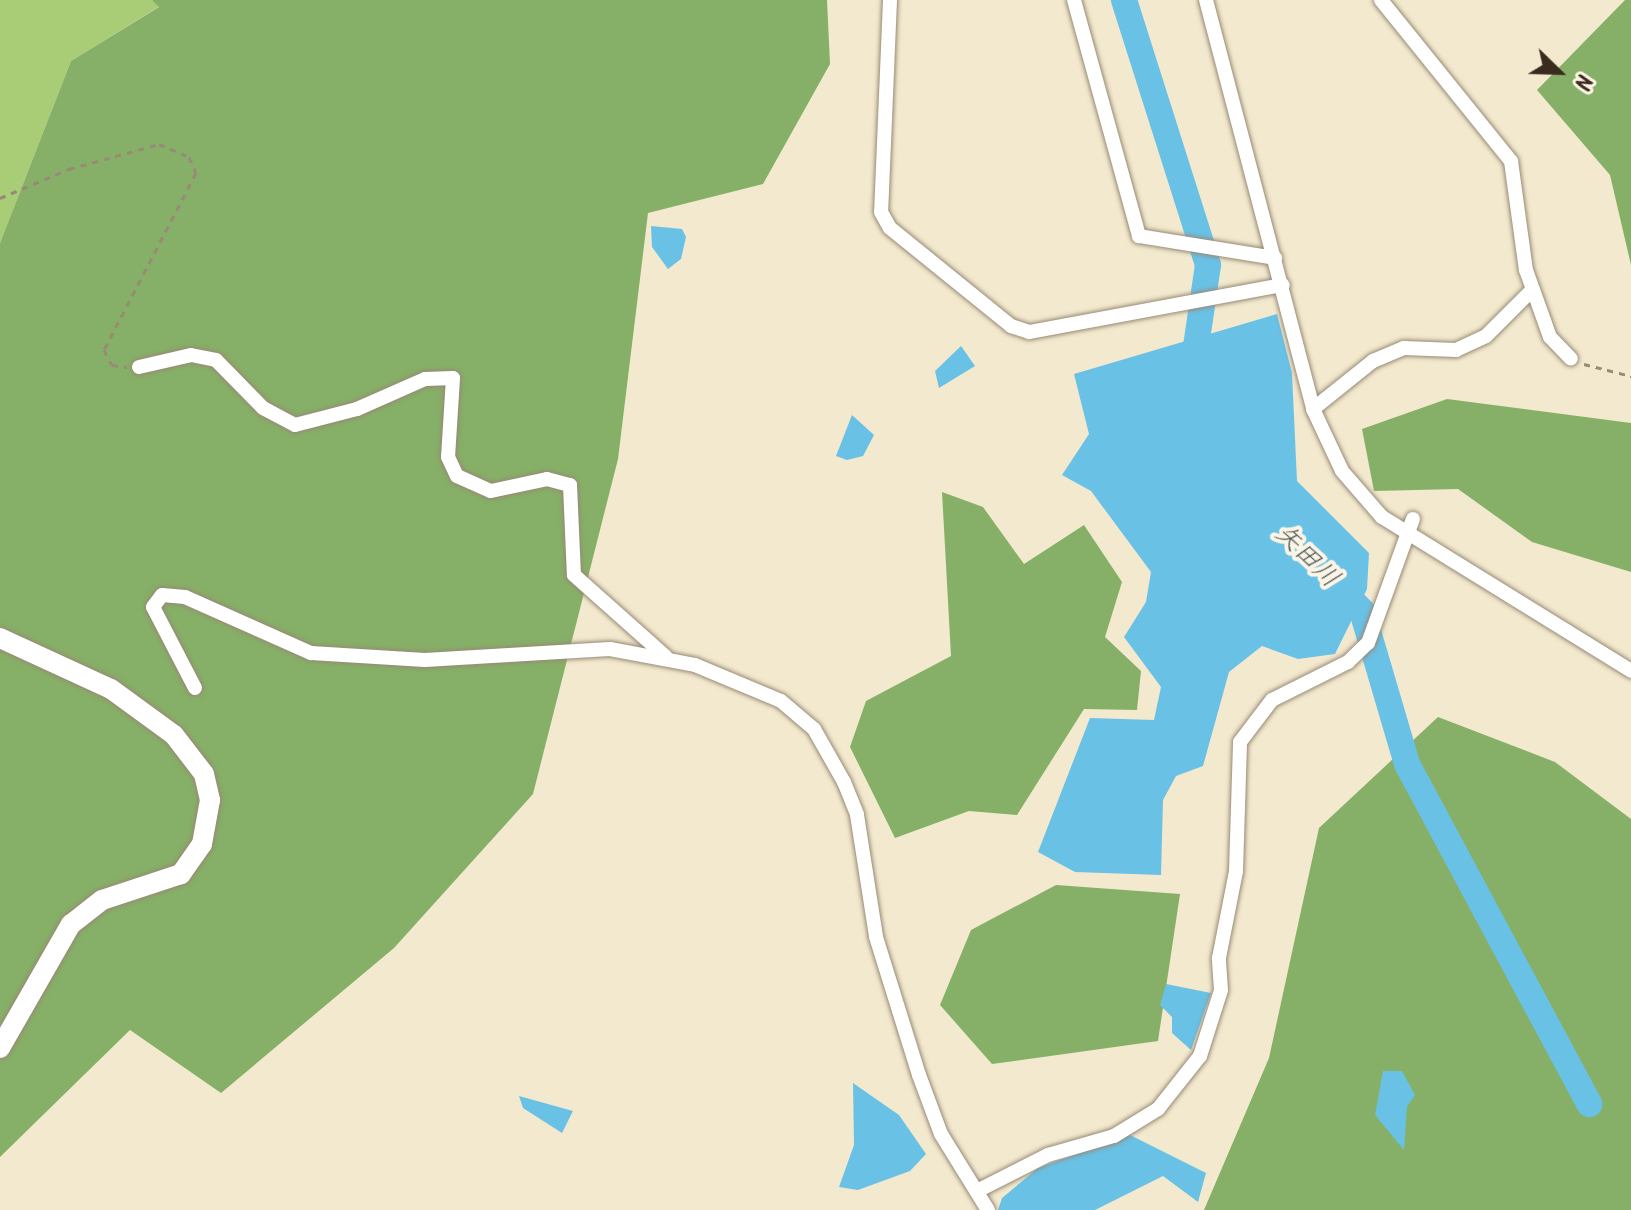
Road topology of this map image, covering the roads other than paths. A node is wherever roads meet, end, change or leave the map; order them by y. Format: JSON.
{"nodes":[{"id":1,"x":890,"y":0,"type":"edge"},
{"id":2,"x":1074,"y":0,"type":"edge"},
{"id":3,"x":1206,"y":0,"type":"edge"},
{"id":4,"x":1381,"y":0,"type":"edge"},
{"id":5,"x":1275,"y":258,"type":"junction"},
{"id":6,"x":1283,"y":285,"type":"junction"},
{"id":7,"x":1533,"y":289,"type":"junction"},
{"id":8,"x":1571,"y":359,"type":"road end"},
{"id":9,"x":139,"y":367,"type":"road end"},
{"id":10,"x":1313,"y":409,"type":"junction"},
{"id":11,"x":1413,"y":519,"type":"dead end"},
{"id":12,"x":1407,"y":533,"type":"junction"},
{"id":13,"x":0,"y":638,"type":"edge"},
{"id":14,"x":669,"y":659,"type":"junction"},
{"id":15,"x":1631,"y":671,"type":"edge"},
{"id":16,"x":195,"y":688,"type":"dead end"},
{"id":17,"x":0,"y":1048,"type":"edge"},
{"id":18,"x":977,"y":1191,"type":"junction"},
{"id":19,"x":988,"y":1210,"type":"edge"}],
"edges":[{"from":1,"to":6,"type":"street"},
{"from":2,"to":5,"type":"street"},
{"from":3,"to":5,"type":"street"},
{"from":4,"to":7,"type":"street"},
{"from":5,"to":6,"type":"street"},
{"from":6,"to":10,"type":"street"},
{"from":7,"to":8,"type":"street"},
{"from":7,"to":10,"type":"street"},
{"from":9,"to":14,"type":"street"},
{"from":10,"to":12,"type":"street"},
{"from":11,"to":12,"type":"street"},
{"from":12,"to":15,"type":"street"},
{"from":12,"to":18,"type":"street"},
{"from":13,"to":17,"type":"street"},
{"from":14,"to":16,"type":"street"},
{"from":14,"to":18,"type":"street"},
{"from":18,"to":19,"type":"street"}]}
